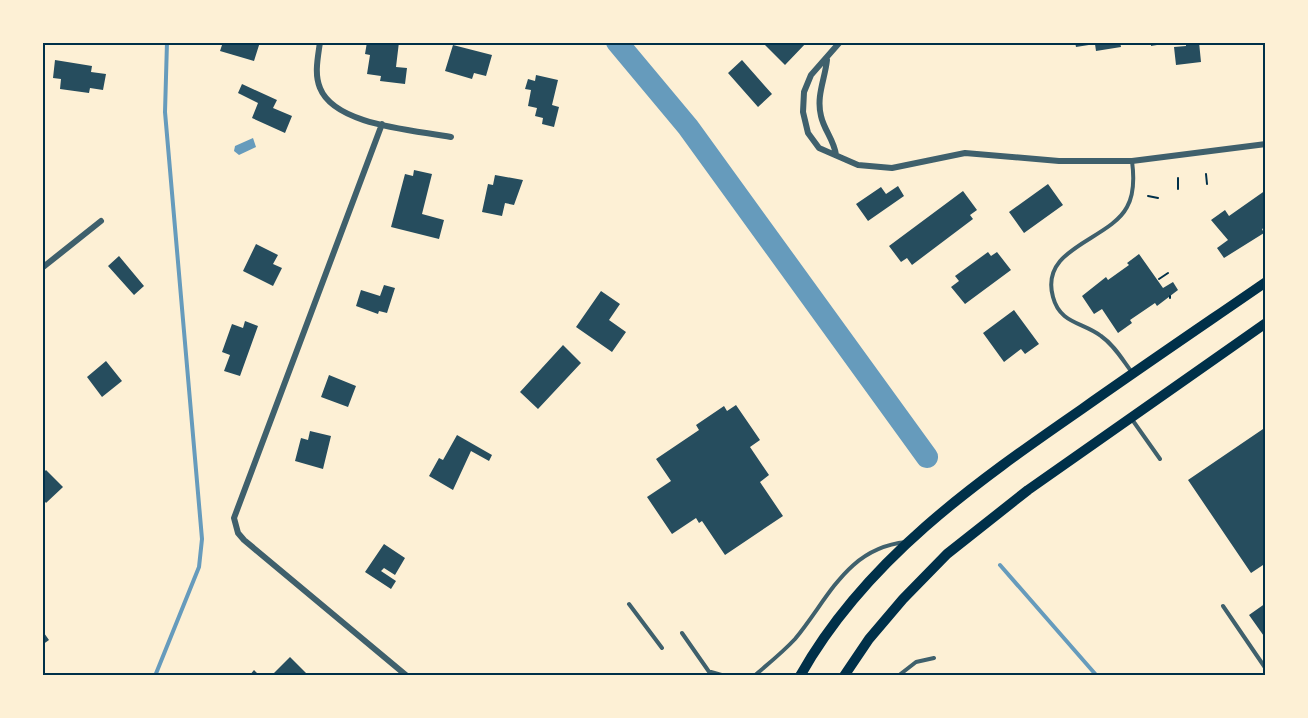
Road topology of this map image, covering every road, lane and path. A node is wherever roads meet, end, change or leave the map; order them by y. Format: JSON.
{"nodes":[{"id":1,"x":320,"y":42,"type":"edge"},
{"id":2,"x":840,"y":42,"type":"edge"},
{"id":3,"x":827,"y":60,"type":"junction"},
{"id":4,"x":382,"y":124,"type":"junction"},
{"id":5,"x":451,"y":137,"type":"dead end"},
{"id":6,"x":1266,"y":144,"type":"edge"},
{"id":7,"x":836,"y":155,"type":"junction"},
{"id":8,"x":1132,"y":161,"type":"junction"},
{"id":9,"x":1206,"y":174,"type":"dead end"},
{"id":10,"x":1178,"y":178,"type":"dead end"},
{"id":11,"x":1207,"y":184,"type":"dead end"},
{"id":12,"x":1178,"y":189,"type":"dead end"},
{"id":13,"x":1148,"y":196,"type":"dead end"},
{"id":14,"x":1158,"y":198,"type":"dead end"},
{"id":15,"x":101,"y":221,"type":"dead end"},
{"id":16,"x":42,"y":268,"type":"edge"},
{"id":17,"x":1168,"y":273,"type":"dead end"},
{"id":18,"x":1159,"y":279,"type":"dead end"},
{"id":19,"x":1266,"y":282,"type":"edge"},
{"id":20,"x":1266,"y":315,"type":"edge"},
{"id":21,"x":1266,"y":323,"type":"edge"},
{"id":22,"x":1133,"y":373,"type":"junction"},
{"id":23,"x":1154,"y":402,"type":"junction"},
{"id":24,"x":1131,"y":418,"type":"junction"},
{"id":25,"x":1160,"y":459,"type":"dead end"},
{"id":26,"x":907,"y":542,"type":"junction"},
{"id":27,"x":629,"y":604,"type":"dead end"},
{"id":28,"x":1223,"y":606,"type":"dead end"},
{"id":29,"x":682,"y":633,"type":"dead end"},
{"id":30,"x":662,"y":648,"type":"dead end"},
{"id":31,"x":1266,"y":657,"type":"edge"},
{"id":32,"x":934,"y":658,"type":"dead end"},
{"id":33,"x":1261,"y":661,"type":"junction"},
{"id":34,"x":1266,"y":669,"type":"edge"},
{"id":35,"x":711,"y":674,"type":"edge"},
{"id":36,"x":407,"y":676,"type":"edge"},
{"id":37,"x":725,"y":676,"type":"edge"},
{"id":38,"x":753,"y":676,"type":"edge"},
{"id":39,"x":800,"y":676,"type":"edge"},
{"id":40,"x":844,"y":676,"type":"edge"},
{"id":41,"x":898,"y":676,"type":"edge"}],
"edges":[{"from":1,"to":4,"type":"street"},
{"from":2,"to":3,"type":"street"},
{"from":3,"to":7,"type":"street"},
{"from":3,"to":7,"type":"street"},
{"from":4,"to":5,"type":"street"},
{"from":4,"to":36,"type":"street"},
{"from":6,"to":8,"type":"street"},
{"from":7,"to":8,"type":"street"},
{"from":8,"to":22,"type":"lane"},
{"from":9,"to":11,"type":"path"},
{"from":10,"to":12,"type":"path"},
{"from":13,"to":14,"type":"path"},
{"from":15,"to":16,"type":"street"},
{"from":17,"to":18,"type":"path"},
{"from":19,"to":22,"type":"main road"},
{"from":20,"to":23,"type":"main road"},
{"from":21,"to":23,"type":"main road"},
{"from":22,"to":26,"type":"main road"},
{"from":23,"to":24,"type":"main road"},
{"from":24,"to":25,"type":"lane"},
{"from":24,"to":40,"type":"main road"},
{"from":26,"to":38,"type":"lane"},
{"from":26,"to":39,"type":"main road"},
{"from":27,"to":30,"type":"lane"},
{"from":28,"to":33,"type":"lane"},
{"from":29,"to":35,"type":"lane"},
{"from":31,"to":33,"type":"lane"},
{"from":32,"to":41,"type":"lane"},
{"from":33,"to":34,"type":"lane"},
{"from":35,"to":37,"type":"lane"}]}
